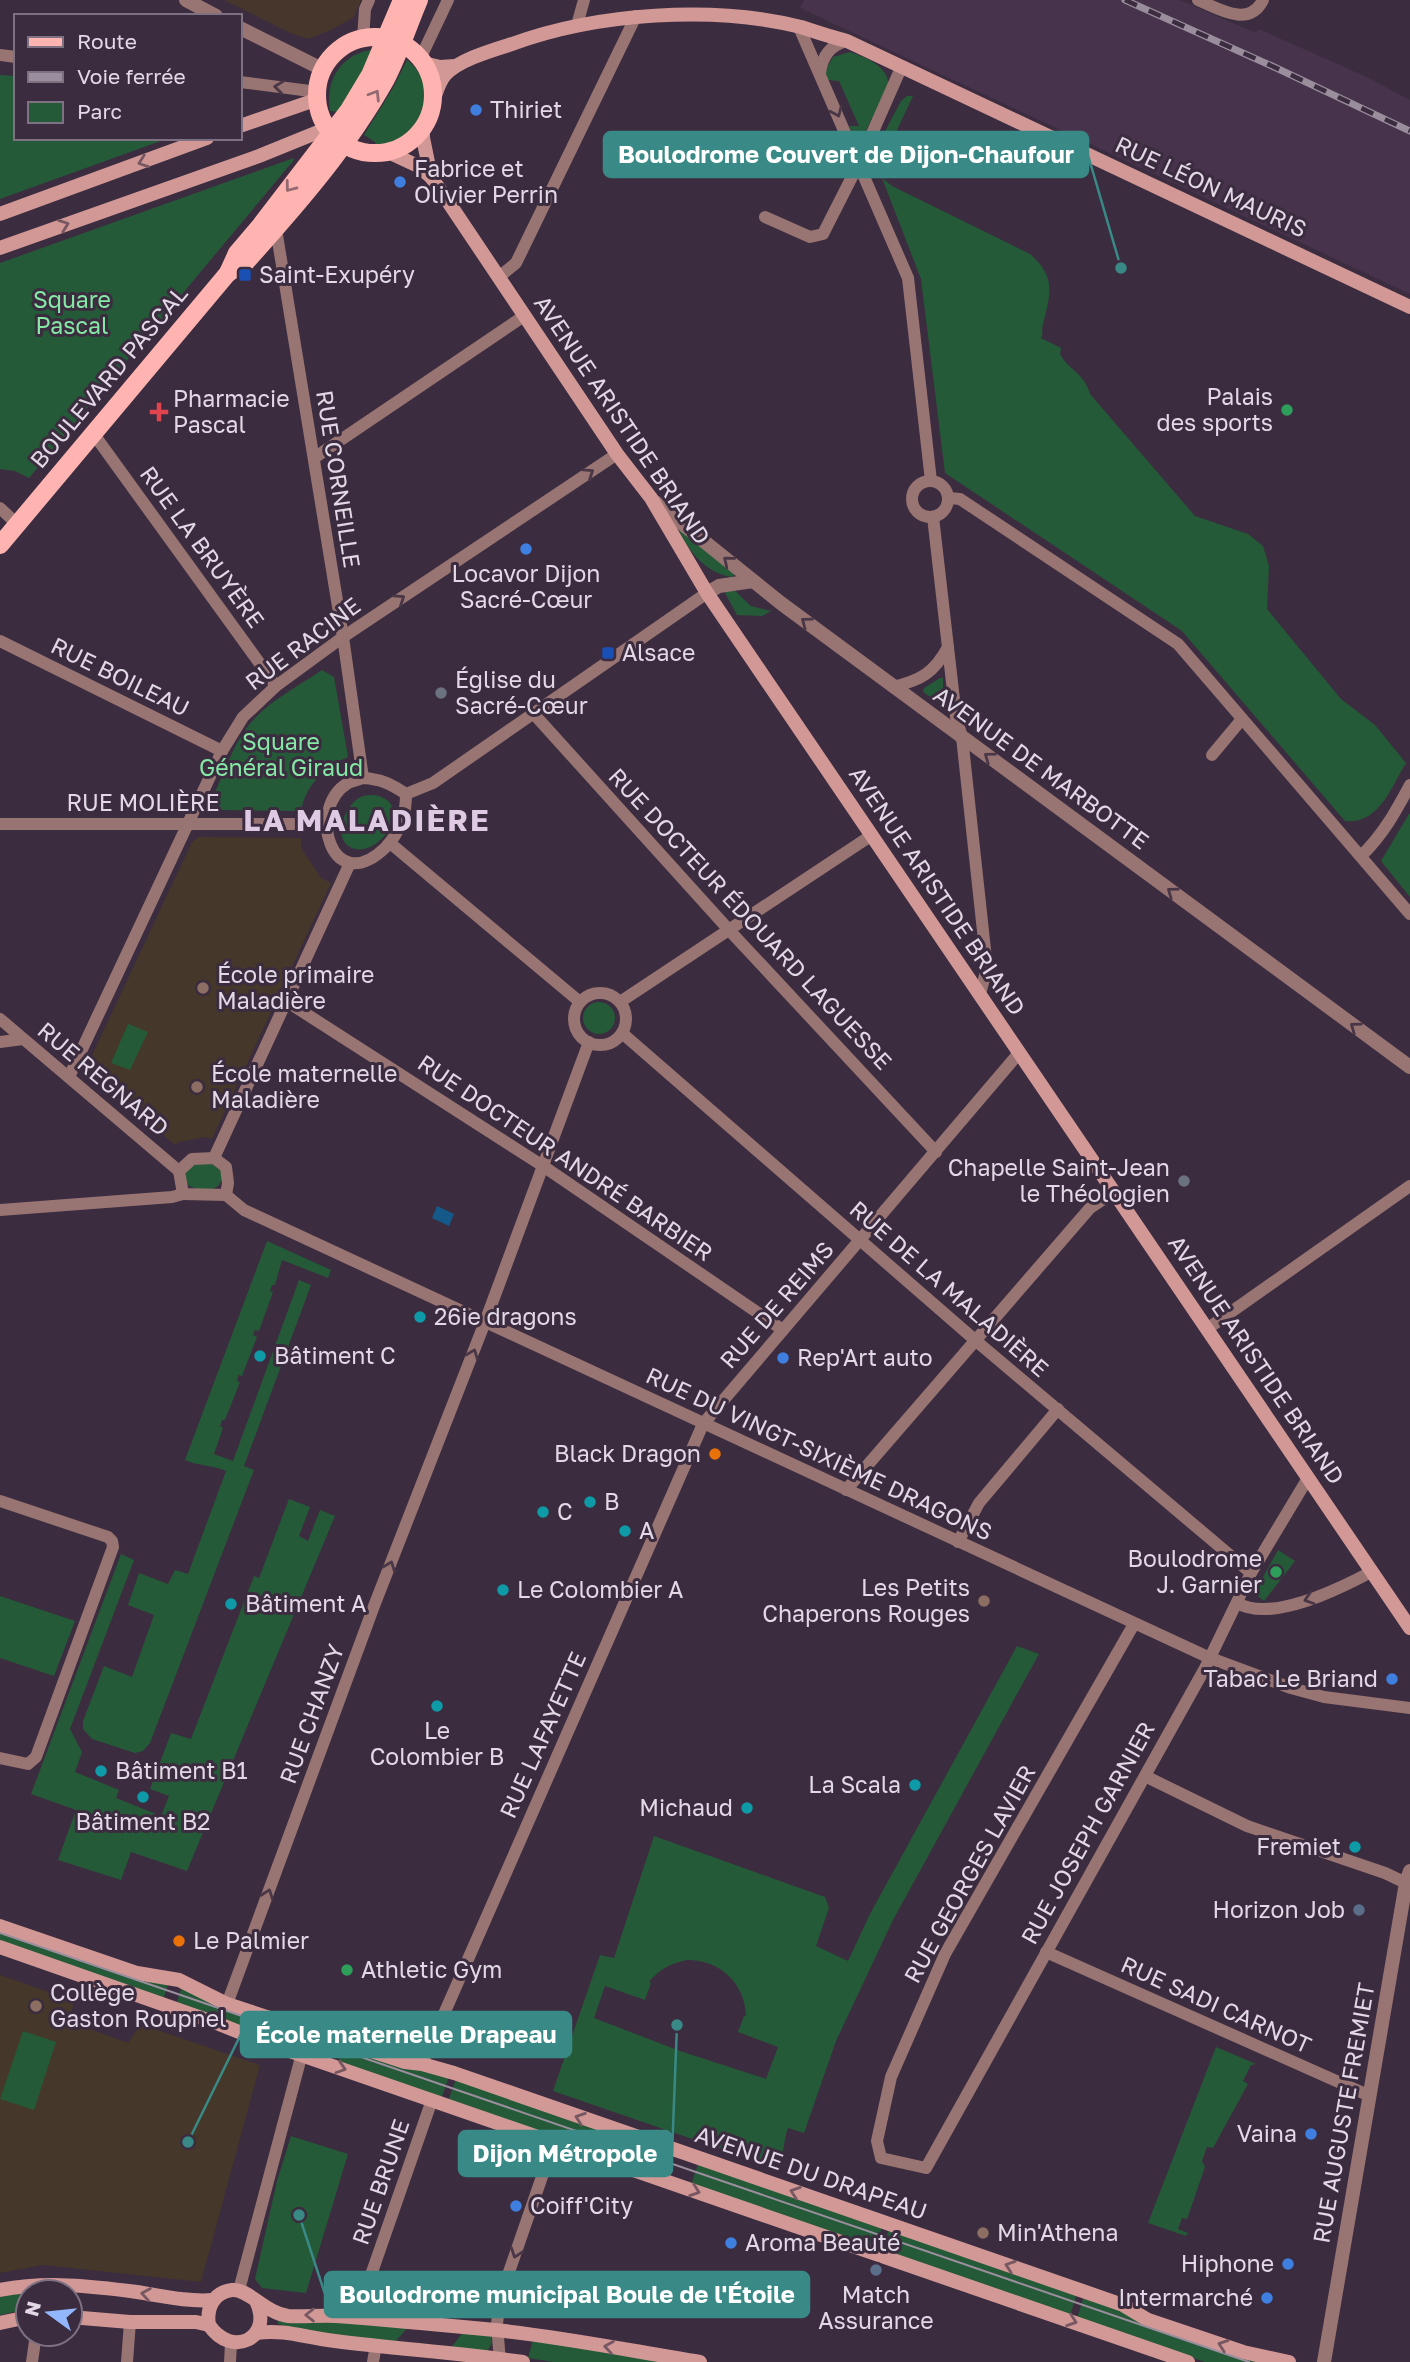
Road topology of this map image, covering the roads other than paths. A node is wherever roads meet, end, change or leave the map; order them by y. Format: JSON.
{"nodes":[{"id":1,"x":186,"y":0,"type":"edge"},
{"id":2,"x":369,"y":0,"type":"edge"},
{"id":3,"x":402,"y":0,"type":"edge"},
{"id":4,"x":419,"y":0,"type":"edge"},
{"id":5,"x":448,"y":0,"type":"edge"},
{"id":6,"x":584,"y":0,"type":"edge"},
{"id":7,"x":1198,"y":0,"type":"edge"},
{"id":8,"x":1263,"y":0,"type":"edge"},
{"id":9,"x":212,"y":14,"type":"edge"},
{"id":10,"x":636,"y":16,"type":"junction"},
{"id":11,"x":577,"y":25,"type":"junction"},
{"id":12,"x":799,"y":27,"type":"junction"},
{"id":13,"x":242,"y":29,"type":"edge"},
{"id":14,"x":363,"y":39,"type":"junction"},
{"id":15,"x":394,"y":41,"type":"junction"},
{"id":16,"x":847,"y":41,"type":"junction"},
{"id":17,"x":421,"y":61,"type":"junction"},
{"id":18,"x":455,"y":66,"type":"junction"},
{"id":19,"x":901,"y":68,"type":"junction"},
{"id":20,"x":324,"y":70,"type":"junction"},
{"id":21,"x":820,"y":74,"type":"junction"},
{"id":22,"x":242,"y":82,"type":"edge"},
{"id":23,"x":318,"y":96,"type":"junction"},
{"id":24,"x":432,"y":104,"type":"junction"},
{"id":25,"x":242,"y":125,"type":"edge"},
{"id":26,"x":423,"y":128,"type":"junction"},
{"id":27,"x":335,"y":135,"type":"junction"},
{"id":28,"x":202,"y":140,"type":"edge"},
{"id":29,"x":387,"y":152,"type":"junction"},
{"id":30,"x":859,"y":163,"type":"junction"},
{"id":31,"x":431,"y":177,"type":"junction"},
{"id":32,"x":0,"y":214,"type":"edge"},
{"id":33,"x":765,"y":217,"type":"dead end"},
{"id":34,"x":276,"y":229,"type":"junction"},
{"id":35,"x":0,"y":248,"type":"edge"},
{"id":36,"x":228,"y":273,"type":"junction"},
{"id":37,"x":499,"y":277,"type":"junction"},
{"id":38,"x":1410,"y":307,"type":"edge"},
{"id":39,"x":524,"y":316,"type":"junction"},
{"id":40,"x":93,"y":433,"type":"junction"},
{"id":41,"x":617,"y":454,"type":"junction"},
{"id":42,"x":314,"y":458,"type":"junction"},
{"id":43,"x":931,"y":481,"type":"junction"},
{"id":44,"x":651,"y":498,"type":"junction"},
{"id":45,"x":948,"y":498,"type":"junction"},
{"id":46,"x":0,"y":508,"type":"edge"},
{"id":47,"x":933,"y":517,"type":"junction"},
{"id":48,"x":18,"y":524,"type":"junction"},
{"id":49,"x":0,"y":545,"type":"edge"},
{"id":50,"x":753,"y":581,"type":"junction"},
{"id":51,"x":707,"y":593,"type":"junction"},
{"id":52,"x":343,"y":637,"type":"junction"},
{"id":53,"x":0,"y":641,"type":"edge"},
{"id":54,"x":948,"y":647,"type":"junction"},
{"id":55,"x":276,"y":686,"type":"junction"},
{"id":56,"x":893,"y":687,"type":"junction"},
{"id":57,"x":533,"y":713,"type":"junction"},
{"id":58,"x":1242,"y":719,"type":"junction"},
{"id":59,"x":962,"y":737,"type":"junction"},
{"id":60,"x":222,"y":751,"type":"junction"},
{"id":61,"x":1212,"y":755,"type":"dead end"},
{"id":62,"x":363,"y":778,"type":"junction"},
{"id":63,"x":1410,"y":785,"type":"edge"},
{"id":64,"x":406,"y":794,"type":"junction"},
{"id":65,"x":0,"y":824,"type":"edge"},
{"id":66,"x":188,"y":824,"type":"junction"},
{"id":67,"x":327,"y":824,"type":"junction"},
{"id":68,"x":872,"y":835,"type":"junction"},
{"id":69,"x":390,"y":843,"type":"junction"},
{"id":70,"x":1361,"y":856,"type":"junction"},
{"id":71,"x":350,"y":863,"type":"junction"},
{"id":72,"x":1410,"y":914,"type":"edge"},
{"id":73,"x":729,"y":930,"type":"junction"},
{"id":74,"x":980,"y":994,"type":"junction"},
{"id":75,"x":286,"y":1002,"type":"junction"},
{"id":76,"x":580,"y":1002,"type":"junction"},
{"id":77,"x":620,"y":1002,"type":"junction"},
{"id":78,"x":0,"y":1019,"type":"edge"},
{"id":79,"x":622,"y":1032,"type":"junction"},
{"id":80,"x":23,"y":1039,"type":"junction"},
{"id":81,"x":0,"y":1042,"type":"edge"},
{"id":82,"x":589,"y":1042,"type":"junction"},
{"id":83,"x":1019,"y":1053,"type":"junction"},
{"id":84,"x":1410,"y":1068,"type":"edge"},
{"id":85,"x":69,"y":1077,"type":"junction"},
{"id":86,"x":936,"y":1152,"type":"junction"},
{"id":87,"x":214,"y":1158,"type":"junction"},
{"id":88,"x":543,"y":1166,"type":"junction"},
{"id":89,"x":179,"y":1171,"type":"junction"},
{"id":90,"x":1410,"y":1186,"type":"edge"},
{"id":91,"x":1114,"y":1192,"type":"junction"},
{"id":92,"x":183,"y":1194,"type":"junction"},
{"id":93,"x":226,"y":1195,"type":"junction"},
{"id":94,"x":0,"y":1210,"type":"edge"},
{"id":95,"x":860,"y":1241,"type":"junction"},
{"id":96,"x":485,"y":1322,"type":"junction"},
{"id":97,"x":1207,"y":1329,"type":"junction"},
{"id":98,"x":783,"y":1330,"type":"junction"},
{"id":99,"x":975,"y":1340,"type":"junction"},
{"id":100,"x":1058,"y":1409,"type":"junction"},
{"id":101,"x":703,"y":1424,"type":"junction"},
{"id":102,"x":1308,"y":1478,"type":"junction"},
{"id":103,"x":846,"y":1490,"type":"junction"},
{"id":104,"x":0,"y":1501,"type":"edge"},
{"id":105,"x":958,"y":1542,"type":"junction"},
{"id":106,"x":1371,"y":1572,"type":"junction"},
{"id":107,"x":1251,"y":1573,"type":"junction"},
{"id":108,"x":1237,"y":1603,"type":"junction"},
{"id":109,"x":1134,"y":1623,"type":"junction"},
{"id":110,"x":1410,"y":1628,"type":"edge"},
{"id":111,"x":1210,"y":1658,"type":"junction"},
{"id":112,"x":1410,"y":1708,"type":"edge"},
{"id":113,"x":0,"y":1758,"type":"edge"},
{"id":114,"x":1145,"y":1776,"type":"junction"},
{"id":115,"x":1408,"y":1877,"type":"edge"},
{"id":116,"x":0,"y":1926,"type":"edge"},
{"id":117,"x":0,"y":1947,"type":"edge"},
{"id":118,"x":1046,"y":1952,"type":"junction"},
{"id":119,"x":227,"y":2004,"type":"junction"},
{"id":120,"x":308,"y":2031,"type":"junction"},
{"id":121,"x":302,"y":2056,"type":"junction"},
{"id":122,"x":422,"y":2064,"type":"junction"},
{"id":123,"x":1370,"y":2096,"type":"junction"},
{"id":124,"x":432,"y":2100,"type":"junction"},
{"id":125,"x":554,"y":2142,"type":"junction"},
{"id":126,"x":881,"y":2158,"type":"joint"},
{"id":127,"x":84,"y":2287,"type":"edge"},
{"id":128,"x":239,"y":2290,"type":"junction"},
{"id":129,"x":213,"y":2300,"type":"junction"},
{"id":130,"x":256,"y":2301,"type":"junction"},
{"id":131,"x":356,"y":2318,"type":"junction"},
{"id":132,"x":84,"y":2319,"type":"edge"},
{"id":133,"x":130,"y":2322,"type":"junction"},
{"id":134,"x":209,"y":2325,"type":"junction"},
{"id":135,"x":498,"y":2330,"type":"junction"},
{"id":136,"x":256,"y":2333,"type":"junction"},
{"id":137,"x":231,"y":2343,"type":"junction"},
{"id":138,"x":376,"y":2346,"type":"junction"},
{"id":139,"x":500,"y":2360,"type":"edge"},
{"id":140,"x":127,"y":2362,"type":"edge"},
{"id":141,"x":230,"y":2362,"type":"edge"},
{"id":142,"x":373,"y":2362,"type":"edge"},
{"id":143,"x":523,"y":2362,"type":"edge"},
{"id":144,"x":700,"y":2362,"type":"edge"},
{"id":145,"x":1188,"y":2362,"type":"edge"},
{"id":146,"x":1289,"y":2362,"type":"edge"},
{"id":147,"x":1324,"y":2362,"type":"edge"}],
"edges":[{"from":1,"to":9,"type":"street"},
{"from":2,"to":14,"type":"street"},
{"from":3,"to":15,"type":"main road"},
{"from":4,"to":15,"type":"main road"},
{"from":5,"to":17,"type":"street"},
{"from":6,"to":11,"type":"street"},
{"from":7,"to":8,"type":"street"},
{"from":10,"to":11,"type":"main road","name":"RUE LÉON MAURIS"},
{"from":10,"to":12,"type":"main road","name":"RUE LÉON MAURIS"},
{"from":10,"to":37,"type":"street"},
{"from":11,"to":18,"type":"main road","name":"RUE LÉON MAURIS"},
{"from":12,"to":16,"type":"main road","name":"RUE LÉON MAURIS"},
{"from":12,"to":21,"type":"street"},
{"from":13,"to":20,"type":"street"},
{"from":14,"to":15,"type":"main road"},
{"from":14,"to":20,"type":"main road"},
{"from":15,"to":17,"type":"main road"},
{"from":15,"to":27,"type":"main road"},
{"from":16,"to":19,"type":"main road","name":"RUE LÉON MAURIS"},
{"from":16,"to":21,"type":"street"},
{"from":17,"to":18,"type":"main road"},
{"from":17,"to":24,"type":"main road"},
{"from":18,"to":24,"type":"main road"},
{"from":19,"to":30,"type":"street"},
{"from":19,"to":38,"type":"main road","name":"RUE LÉON MAURIS"},
{"from":20,"to":23,"type":"main road"},
{"from":21,"to":30,"type":"street","one_way":true},
{"from":23,"to":22,"type":"street","one_way":true},
{"from":23,"to":25,"type":"main road"},
{"from":23,"to":27,"type":"main road"},
{"from":24,"to":26,"type":"main road"},
{"from":26,"to":29,"type":"main road"},
{"from":26,"to":31,"type":"main road","name":"AVENUE ARISTIDE BRIAND"},
{"from":27,"to":29,"type":"main road"},
{"from":27,"to":34,"type":"main road","name":"BOULEVARD PASCAL"},
{"from":35,"to":27,"type":"main road","one_way":true},
{"from":27,"to":36,"type":"main road","name":"BOULEVARD PASCAL","one_way":true},
{"from":28,"to":32,"type":"main road","one_way":true},
{"from":29,"to":31,"type":"main road","name":"AVENUE ARISTIDE BRIAND"},
{"from":30,"to":33,"type":"street"},
{"from":30,"to":43,"type":"street"},
{"from":31,"to":37,"type":"main road","name":"AVENUE ARISTIDE BRIAND"},
{"from":34,"to":36,"type":"main road","name":"BOULEVARD PASCAL"},
{"from":34,"to":42,"type":"street","name":"RUE CORNEILLE"},
{"from":36,"to":40,"type":"main road","name":"BOULEVARD PASCAL"},
{"from":37,"to":39,"type":"main road","name":"AVENUE ARISTIDE BRIAND"},
{"from":39,"to":41,"type":"main road","name":"AVENUE ARISTIDE BRIAND"},
{"from":39,"to":42,"type":"street"},
{"from":40,"to":48,"type":"main road","name":"BOULEVARD PASCAL"},
{"from":40,"to":55,"type":"street","name":"RUE LA BRUYÈRE"},
{"from":41,"to":44,"type":"main road","name":"AVENUE ARISTIDE BRIAND"},
{"from":52,"to":41,"type":"street","name":"RUE RACINE","one_way":true},
{"from":42,"to":52,"type":"street","name":"RUE CORNEILLE"},
{"from":43,"to":45,"type":"street"},
{"from":43,"to":47,"type":"street"},
{"from":50,"to":44,"type":"street","name":"AVENUE DE MARBOTTE","one_way":true},
{"from":44,"to":51,"type":"main road","name":"AVENUE ARISTIDE BRIAND"},
{"from":45,"to":47,"type":"street"},
{"from":45,"to":58,"type":"street"},
{"from":46,"to":48,"type":"street"},
{"from":47,"to":54,"type":"street"},
{"from":48,"to":49,"type":"main road","name":"BOULEVARD PASCAL"},
{"from":50,"to":51,"type":"street"},
{"from":56,"to":50,"type":"street","name":"AVENUE DE MARBOTTE","one_way":true},
{"from":51,"to":57,"type":"street"},
{"from":51,"to":68,"type":"main road","name":"AVENUE ARISTIDE BRIAND"},
{"from":52,"to":55,"type":"street","name":"RUE RACINE"},
{"from":52,"to":62,"type":"street","name":"RUE CORNEILLE"},
{"from":53,"to":60,"type":"street","name":"RUE BOILEAU"},
{"from":54,"to":56,"type":"street"},
{"from":54,"to":59,"type":"street"},
{"from":55,"to":60,"type":"street","name":"RUE RACINE"},
{"from":56,"to":59,"type":"street","name":"AVENUE DE MARBOTTE"},
{"from":57,"to":64,"type":"street"},
{"from":57,"to":73,"type":"street","name":"RUE DOCTEUR ÉDOUARD LAGUESSE"},
{"from":58,"to":61,"type":"street"},
{"from":58,"to":70,"type":"street"},
{"from":59,"to":74,"type":"street"},
{"from":84,"to":59,"type":"street","name":"AVENUE DE MARBOTTE","one_way":true},
{"from":60,"to":66,"type":"street","name":"RUE RACINE"},
{"from":62,"to":64,"type":"street"},
{"from":62,"to":67,"type":"street"},
{"from":63,"to":70,"type":"street"},
{"from":64,"to":69,"type":"street"},
{"from":65,"to":66,"type":"street","name":"RUE MOLIÈRE"},
{"from":66,"to":67,"type":"street","name":"RUE MOLIÈRE"},
{"from":66,"to":85,"type":"street","name":"RUE RACINE"},
{"from":67,"to":71,"type":"street"},
{"from":68,"to":73,"type":"street"},
{"from":68,"to":74,"type":"main road","name":"AVENUE ARISTIDE BRIAND"},
{"from":69,"to":71,"type":"street"},
{"from":69,"to":76,"type":"street"},
{"from":70,"to":72,"type":"street"},
{"from":71,"to":75,"type":"street"},
{"from":73,"to":77,"type":"street"},
{"from":73,"to":86,"type":"street","name":"RUE DOCTEUR ÉDOUARD LAGUESSE"},
{"from":74,"to":83,"type":"main road","name":"AVENUE ARISTIDE BRIAND"},
{"from":75,"to":87,"type":"street"},
{"from":75,"to":88,"type":"street","name":"RUE DOCTEUR ANDRÉ BARBIER"},
{"from":76,"to":77,"type":"street"},
{"from":76,"to":82,"type":"street"},
{"from":77,"to":79,"type":"street"},
{"from":78,"to":80,"type":"street","name":"RUE REGNARD"},
{"from":79,"to":82,"type":"street"},
{"from":79,"to":95,"type":"street","name":"RUE DE LA MALADIÈRE"},
{"from":80,"to":81,"type":"street"},
{"from":80,"to":85,"type":"street","name":"RUE REGNARD"},
{"from":82,"to":88,"type":"street","name":"RUE CHANZY"},
{"from":83,"to":86,"type":"street","name":"RUE DE REIMS"},
{"from":83,"to":91,"type":"main road","name":"AVENUE ARISTIDE BRIAND"},
{"from":85,"to":89,"type":"street","name":"RUE REGNARD"},
{"from":86,"to":95,"type":"street","name":"RUE DE REIMS"},
{"from":87,"to":89,"type":"street"},
{"from":87,"to":93,"type":"street"},
{"from":88,"to":96,"type":"street","name":"RUE CHANZY"},
{"from":88,"to":98,"type":"street","name":"RUE DOCTEUR ANDRÉ BARBIER"},
{"from":89,"to":92,"type":"street"},
{"from":90,"to":97,"type":"street"},
{"from":91,"to":97,"type":"main road","name":"AVENUE ARISTIDE BRIAND"},
{"from":91,"to":99,"type":"street"},
{"from":92,"to":93,"type":"street"},
{"from":92,"to":94,"type":"street"},
{"from":93,"to":96,"type":"street","name":"RUE DU VINGT-SIXIÈME DRAGONS"},
{"from":95,"to":98,"type":"street","name":"RUE DE REIMS"},
{"from":95,"to":99,"type":"street","name":"RUE DE LA MALADIÈRE"},
{"from":96,"to":101,"type":"street","name":"RUE DU VINGT-SIXIÈME DRAGONS"},
{"from":119,"to":96,"type":"street","name":"RUE CHANZY","one_way":true},
{"from":97,"to":102,"type":"main road","name":"AVENUE ARISTIDE BRIAND"},
{"from":98,"to":101,"type":"street","name":"RUE DE REIMS"},
{"from":99,"to":100,"type":"street","name":"RUE DE LA MALADIÈRE"},
{"from":99,"to":103,"type":"street"},
{"from":100,"to":105,"type":"street"},
{"from":100,"to":107,"type":"street","name":"RUE DE LA MALADIÈRE"},
{"from":101,"to":103,"type":"street","name":"RUE DU VINGT-SIXIÈME DRAGONS"},
{"from":101,"to":122,"type":"street","name":"RUE LAFAYETTE"},
{"from":102,"to":106,"type":"main road","name":"AVENUE ARISTIDE BRIAND"},
{"from":102,"to":107,"type":"street","name":"RUE JOSEPH GARNIER"},
{"from":103,"to":105,"type":"street","name":"RUE DU VINGT-SIXIÈME DRAGONS"},
{"from":104,"to":113,"type":"street"},
{"from":105,"to":109,"type":"street","name":"RUE DU VINGT-SIXIÈME DRAGONS"},
{"from":106,"to":108,"type":"street","one_way":true},
{"from":106,"to":110,"type":"main road","name":"AVENUE ARISTIDE BRIAND"},
{"from":107,"to":108,"type":"street","name":"RUE JOSEPH GARNIER"},
{"from":108,"to":111,"type":"street","name":"RUE JOSEPH GARNIER"},
{"from":109,"to":111,"type":"street","name":"RUE DU VINGT-SIXIÈME DRAGONS"},
{"from":109,"to":126,"type":"street","name":"RUE GEORGES LAVIER"},
{"from":111,"to":112,"type":"street","name":"RUE DU VINGT-SIXIÈME DRAGONS"},
{"from":111,"to":114,"type":"street","name":"RUE JOSEPH GARNIER"},
{"from":114,"to":115,"type":"street"},
{"from":114,"to":118,"type":"street","name":"RUE JOSEPH GARNIER"},
{"from":115,"to":123,"type":"street","name":"RUE AUGUSTE FREMIET"},
{"from":116,"to":119,"type":"main road","name":"AVENUE DU DRAPEAU"},
{"from":117,"to":121,"type":"main road"},
{"from":118,"to":123,"type":"street","name":"RUE SADI CARNOT"},
{"from":118,"to":126,"type":"street","name":"RUE JOSEPH GARNIER"},
{"from":119,"to":120,"type":"main road","name":"AVENUE DU DRAPEAU"},
{"from":120,"to":121,"type":"street"},
{"from":120,"to":122,"type":"main road","name":"AVENUE DU DRAPEAU"},
{"from":121,"to":124,"type":"main road","one_way":true},
{"from":121,"to":128,"type":"street"},
{"from":146,"to":122,"type":"main road","name":"AVENUE DU DRAPEAU","one_way":true},
{"from":123,"to":147,"type":"street","name":"RUE AUGUSTE FREMIET"},
{"from":124,"to":125,"type":"main road"},
{"from":124,"to":131,"type":"street","name":"RUE BRUNE"},
{"from":125,"to":135,"type":"street","one_way":true},
{"from":125,"to":145,"type":"main road","one_way":true},
{"from":129,"to":127,"type":"main road","one_way":true},
{"from":128,"to":129,"type":"main road"},
{"from":128,"to":130,"type":"main road"},
{"from":129,"to":134,"type":"main road"},
{"from":131,"to":130,"type":"main road","one_way":true},
{"from":130,"to":136,"type":"main road"},
{"from":131,"to":135,"type":"main road"},
{"from":132,"to":133,"type":"main road"},
{"from":133,"to":134,"type":"main road"},
{"from":133,"to":140,"type":"street"},
{"from":134,"to":137,"type":"main road"},
{"from":135,"to":139,"type":"street"},
{"from":144,"to":135,"type":"main road","one_way":true},
{"from":136,"to":137,"type":"main road"},
{"from":136,"to":138,"type":"main road"},
{"from":137,"to":141,"type":"street"},
{"from":138,"to":139,"type":"main road"},
{"from":138,"to":142,"type":"street"},
{"from":139,"to":143,"type":"main road"}]}
